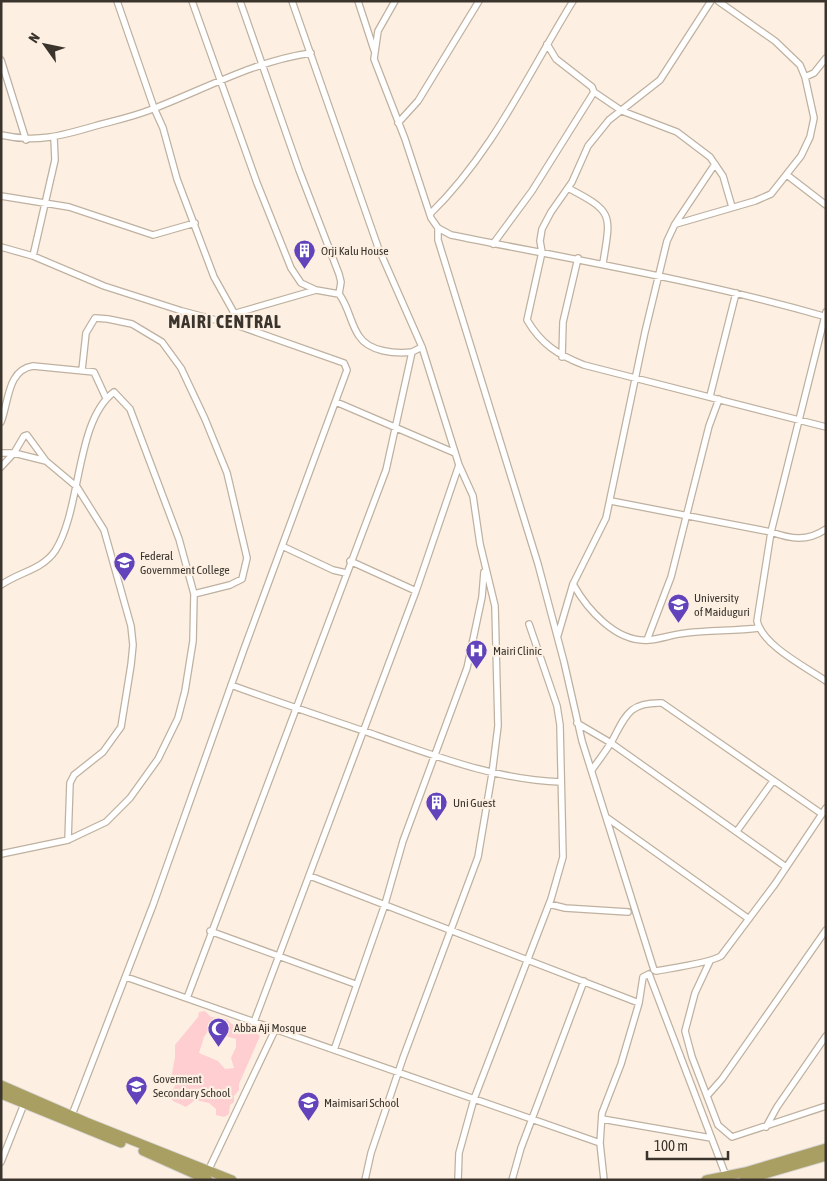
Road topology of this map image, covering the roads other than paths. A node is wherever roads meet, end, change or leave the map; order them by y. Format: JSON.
{"nodes":[{"id":1,"x":117,"y":1,"type":"edge"},
{"id":2,"x":192,"y":1,"type":"edge"},
{"id":3,"x":240,"y":1,"type":"edge"},
{"id":4,"x":292,"y":1,"type":"edge"},
{"id":5,"x":358,"y":1,"type":"edge"},
{"id":6,"x":395,"y":1,"type":"edge"},
{"id":7,"x":479,"y":1,"type":"edge"},
{"id":8,"x":573,"y":1,"type":"edge"},
{"id":9,"x":711,"y":1,"type":"edge"},
{"id":10,"x":718,"y":1,"type":"edge"},
{"id":11,"x":547,"y":44,"type":"junction"},
{"id":12,"x":374,"y":52,"type":"junction"},
{"id":13,"x":311,"y":53,"type":"junction"},
{"id":14,"x":826,"y":58,"type":"edge"},
{"id":15,"x":1,"y":60,"type":"edge"},
{"id":16,"x":261,"y":66,"type":"junction"},
{"id":17,"x":805,"y":77,"type":"junction"},
{"id":18,"x":220,"y":80,"type":"junction"},
{"id":19,"x":594,"y":92,"type":"junction"},
{"id":20,"x":154,"y":108,"type":"junction"},
{"id":21,"x":622,"y":111,"type":"junction"},
{"id":22,"x":398,"y":123,"type":"junction"},
{"id":23,"x":1,"y":135,"type":"edge"},
{"id":24,"x":54,"y":138,"type":"junction"},
{"id":25,"x":26,"y":140,"type":"junction"},
{"id":26,"x":715,"y":164,"type":"junction"},
{"id":27,"x":787,"y":175,"type":"junction"},
{"id":28,"x":568,"y":188,"type":"junction"},
{"id":29,"x":1,"y":196,"type":"edge"},
{"id":30,"x":45,"y":202,"type":"junction"},
{"id":31,"x":826,"y":205,"type":"edge"},
{"id":32,"x":732,"y":207,"type":"junction"},
{"id":33,"x":430,"y":214,"type":"junction"},
{"id":34,"x":194,"y":223,"type":"junction"},
{"id":35,"x":675,"y":224,"type":"junction"},
{"id":36,"x":438,"y":228,"type":"junction"},
{"id":37,"x":493,"y":244,"type":"junction"},
{"id":38,"x":1,"y":247,"type":"edge"},
{"id":39,"x":542,"y":252,"type":"junction"},
{"id":40,"x":33,"y":256,"type":"junction"},
{"id":41,"x":578,"y":258,"type":"junction"},
{"id":42,"x":603,"y":263,"type":"junction"},
{"id":43,"x":659,"y":276,"type":"junction"},
{"id":44,"x":316,"y":290,"type":"junction"},
{"id":45,"x":339,"y":294,"type":"junction"},
{"id":46,"x":736,"y":294,"type":"junction"},
{"id":47,"x":233,"y":314,"type":"junction"},
{"id":48,"x":825,"y":314,"type":"edge"},
{"id":49,"x":242,"y":327,"type":"junction"},
{"id":50,"x":422,"y":347,"type":"junction"},
{"id":51,"x":412,"y":352,"type":"junction"},
{"id":52,"x":562,"y":357,"type":"junction"},
{"id":53,"x":82,"y":370,"type":"junction"},
{"id":54,"x":635,"y":379,"type":"junction"},
{"id":55,"x":710,"y":396,"type":"junction"},
{"id":56,"x":106,"y":398,"type":"junction"},
{"id":57,"x":719,"y":399,"type":"junction"},
{"id":58,"x":336,"y":402,"type":"junction"},
{"id":59,"x":798,"y":420,"type":"junction"},
{"id":60,"x":1,"y":422,"type":"edge"},
{"id":61,"x":397,"y":427,"type":"junction"},
{"id":62,"x":826,"y":427,"type":"edge"},
{"id":63,"x":1,"y":453,"type":"edge"},
{"id":64,"x":14,"y":453,"type":"junction"},
{"id":65,"x":455,"y":453,"type":"junction"},
{"id":66,"x":46,"y":461,"type":"junction"},
{"id":67,"x":459,"y":465,"type":"junction"},
{"id":68,"x":1,"y":467,"type":"edge"},
{"id":69,"x":77,"y":486,"type":"junction"},
{"id":70,"x":610,"y":501,"type":"junction"},
{"id":71,"x":688,"y":517,"type":"junction"},
{"id":72,"x":826,"y":529,"type":"edge"},
{"id":73,"x":771,"y":532,"type":"junction"},
{"id":74,"x":282,"y":546,"type":"junction"},
{"id":75,"x":350,"y":561,"type":"junction"},
{"id":76,"x":484,"y":564,"type":"junction"},
{"id":77,"x":346,"y":573,"type":"junction"},
{"id":78,"x":573,"y":584,"type":"junction"},
{"id":79,"x":1,"y":585,"type":"edge"},
{"id":80,"x":416,"y":591,"type":"junction"},
{"id":81,"x":194,"y":594,"type":"junction"},
{"id":82,"x":529,"y":624,"type":"dead end"},
{"id":83,"x":759,"y":628,"type":"junction"},
{"id":84,"x":557,"y":637,"type":"junction"},
{"id":85,"x":647,"y":640,"type":"junction"},
{"id":86,"x":826,"y":681,"type":"edge"},
{"id":87,"x":231,"y":685,"type":"junction"},
{"id":88,"x":296,"y":709,"type":"junction"},
{"id":89,"x":577,"y":723,"type":"junction"},
{"id":90,"x":364,"y":731,"type":"junction"},
{"id":91,"x":611,"y":743,"type":"junction"},
{"id":92,"x":434,"y":756,"type":"junction"},
{"id":93,"x":592,"y":770,"type":"junction"},
{"id":94,"x":492,"y":774,"type":"junction"},
{"id":95,"x":773,"y":781,"type":"junction"},
{"id":96,"x":561,"y":782,"type":"junction"},
{"id":97,"x":826,"y":808,"type":"edge"},
{"id":98,"x":822,"y":814,"type":"junction"},
{"id":99,"x":606,"y":817,"type":"junction"},
{"id":100,"x":737,"y":831,"type":"junction"},
{"id":101,"x":68,"y":840,"type":"junction"},
{"id":102,"x":1,"y":854,"type":"edge"},
{"id":103,"x":786,"y":867,"type":"junction"},
{"id":104,"x":310,"y":876,"type":"junction"},
{"id":105,"x":385,"y":904,"type":"junction"},
{"id":106,"x":548,"y":904,"type":"junction"},
{"id":107,"x":628,"y":912,"type":"dead end"},
{"id":108,"x":749,"y":919,"type":"junction"},
{"id":109,"x":452,"y":930,"type":"junction"},
{"id":110,"x":826,"y":930,"type":"edge"},
{"id":111,"x":210,"y":931,"type":"junction"},
{"id":112,"x":277,"y":957,"type":"junction"},
{"id":113,"x":528,"y":958,"type":"junction"},
{"id":114,"x":710,"y":961,"type":"junction"},
{"id":115,"x":126,"y":977,"type":"junction"},
{"id":116,"x":584,"y":981,"type":"junction"},
{"id":117,"x":356,"y":984,"type":"junction"},
{"id":118,"x":186,"y":998,"type":"junction"},
{"id":119,"x":639,"y":1003,"type":"junction"},
{"id":120,"x":254,"y":1022,"type":"junction"},
{"id":121,"x":275,"y":1030,"type":"junction"},
{"id":122,"x":826,"y":1036,"type":"edge"},
{"id":123,"x":334,"y":1050,"type":"junction"},
{"id":124,"x":398,"y":1073,"type":"junction"},
{"id":125,"x":1,"y":1085,"type":"edge"},
{"id":126,"x":1,"y":1094,"type":"edge"},
{"id":127,"x":707,"y":1096,"type":"junction"},
{"id":128,"x":474,"y":1100,"type":"junction"},
{"id":129,"x":24,"y":1104,"type":"junction"},
{"id":130,"x":826,"y":1106,"type":"edge"},
{"id":131,"x":72,"y":1115,"type":"junction"},
{"id":132,"x":532,"y":1118,"type":"junction"},
{"id":133,"x":602,"y":1119,"type":"junction"},
{"id":134,"x":766,"y":1127,"type":"junction"},
{"id":135,"x":711,"y":1138,"type":"junction"},
{"id":136,"x":600,"y":1143,"type":"junction"},
{"id":137,"x":826,"y":1148,"type":"edge"},
{"id":138,"x":826,"y":1156,"type":"edge"},
{"id":139,"x":1,"y":1162,"type":"edge"},
{"id":140,"x":191,"y":1168,"type":"junction"},
{"id":141,"x":208,"y":1175,"type":"edge"},
{"id":142,"x":726,"y":1176,"type":"junction"},
{"id":143,"x":232,"y":1180,"type":"edge"},
{"id":144,"x":366,"y":1180,"type":"edge"},
{"id":145,"x":458,"y":1180,"type":"edge"},
{"id":146,"x":512,"y":1180,"type":"edge"},
{"id":147,"x":604,"y":1180,"type":"edge"},
{"id":148,"x":706,"y":1180,"type":"edge"},
{"id":149,"x":744,"y":1180,"type":"edge"}],
"edges":[{"from":1,"to":20,"type":"street"},
{"from":2,"to":18,"type":"street"},
{"from":3,"to":16,"type":"street"},
{"from":4,"to":13,"type":"street"},
{"from":5,"to":12,"type":"street"},
{"from":6,"to":12,"type":"street"},
{"from":7,"to":22,"type":"street"},
{"from":8,"to":11,"type":"street"},
{"from":9,"to":21,"type":"street"},
{"from":10,"to":17,"type":"street"},
{"from":11,"to":19,"type":"street"},
{"from":11,"to":33,"type":"street"},
{"from":12,"to":22,"type":"street"},
{"from":13,"to":16,"type":"street"},
{"from":13,"to":50,"type":"street"},
{"from":14,"to":17,"type":"street"},
{"from":15,"to":25,"type":"street"},
{"from":16,"to":18,"type":"street"},
{"from":16,"to":45,"type":"street"},
{"from":17,"to":27,"type":"street"},
{"from":18,"to":20,"type":"street"},
{"from":18,"to":44,"type":"street"},
{"from":19,"to":21,"type":"street"},
{"from":19,"to":37,"type":"street"},
{"from":20,"to":24,"type":"street"},
{"from":20,"to":34,"type":"street"},
{"from":21,"to":26,"type":"street"},
{"from":21,"to":28,"type":"street"},
{"from":22,"to":33,"type":"street"},
{"from":23,"to":25,"type":"street"},
{"from":24,"to":25,"type":"street"},
{"from":24,"to":30,"type":"street"},
{"from":26,"to":32,"type":"street"},
{"from":26,"to":35,"type":"street"},
{"from":27,"to":31,"type":"street"},
{"from":27,"to":32,"type":"street"},
{"from":28,"to":39,"type":"street"},
{"from":28,"to":42,"type":"street"},
{"from":29,"to":30,"type":"street"},
{"from":30,"to":34,"type":"street"},
{"from":30,"to":40,"type":"street"},
{"from":32,"to":35,"type":"street"},
{"from":33,"to":36,"type":"street"},
{"from":34,"to":47,"type":"street"},
{"from":35,"to":43,"type":"street"},
{"from":36,"to":37,"type":"street"},
{"from":36,"to":84,"type":"street"},
{"from":37,"to":39,"type":"street"},
{"from":38,"to":40,"type":"street"},
{"from":39,"to":41,"type":"street"},
{"from":39,"to":52,"type":"street"},
{"from":40,"to":49,"type":"street"},
{"from":41,"to":42,"type":"street"},
{"from":41,"to":52,"type":"street"},
{"from":42,"to":43,"type":"street"},
{"from":43,"to":46,"type":"street"},
{"from":43,"to":54,"type":"street"},
{"from":44,"to":45,"type":"street"},
{"from":44,"to":47,"type":"street"},
{"from":45,"to":51,"type":"street"},
{"from":46,"to":48,"type":"street"},
{"from":46,"to":55,"type":"street"},
{"from":47,"to":49,"type":"street"},
{"from":48,"to":59,"type":"street"},
{"from":49,"to":58,"type":"street"},
{"from":50,"to":51,"type":"street"},
{"from":50,"to":65,"type":"street"},
{"from":51,"to":61,"type":"street"},
{"from":52,"to":54,"type":"street"},
{"from":53,"to":56,"type":"street"},
{"from":53,"to":60,"type":"street"},
{"from":53,"to":81,"type":"street"},
{"from":54,"to":55,"type":"street"},
{"from":54,"to":70,"type":"street"},
{"from":55,"to":57,"type":"street"},
{"from":56,"to":69,"type":"street"},
{"from":56,"to":81,"type":"street"},
{"from":57,"to":59,"type":"street"},
{"from":57,"to":71,"type":"street"},
{"from":58,"to":61,"type":"street"},
{"from":58,"to":74,"type":"street"},
{"from":59,"to":62,"type":"street"},
{"from":59,"to":73,"type":"street"},
{"from":61,"to":65,"type":"street"},
{"from":61,"to":75,"type":"street"},
{"from":63,"to":64,"type":"street"},
{"from":64,"to":66,"type":"street"},
{"from":64,"to":66,"type":"street"},
{"from":64,"to":68,"type":"street"},
{"from":65,"to":67,"type":"street"},
{"from":66,"to":69,"type":"street"},
{"from":67,"to":76,"type":"street"},
{"from":67,"to":80,"type":"street"},
{"from":69,"to":79,"type":"street"},
{"from":69,"to":101,"type":"street"},
{"from":70,"to":71,"type":"street"},
{"from":70,"to":78,"type":"street"},
{"from":71,"to":73,"type":"street"},
{"from":71,"to":85,"type":"street"},
{"from":72,"to":73,"type":"street"},
{"from":73,"to":83,"type":"street"},
{"from":74,"to":77,"type":"street"},
{"from":74,"to":87,"type":"street"},
{"from":75,"to":77,"type":"street"},
{"from":75,"to":80,"type":"street"},
{"from":76,"to":92,"type":"street"},
{"from":76,"to":94,"type":"street"},
{"from":77,"to":88,"type":"street"},
{"from":78,"to":84,"type":"street"},
{"from":78,"to":85,"type":"street"},
{"from":80,"to":90,"type":"street"},
{"from":81,"to":101,"type":"street"},
{"from":82,"to":96,"type":"street"},
{"from":83,"to":85,"type":"street"},
{"from":83,"to":86,"type":"street"},
{"from":84,"to":89,"type":"street"},
{"from":87,"to":88,"type":"street"},
{"from":87,"to":115,"type":"street"},
{"from":88,"to":90,"type":"street"},
{"from":88,"to":111,"type":"street"},
{"from":89,"to":91,"type":"street"},
{"from":89,"to":93,"type":"street"},
{"from":90,"to":92,"type":"street"},
{"from":90,"to":104,"type":"street"},
{"from":91,"to":93,"type":"street"},
{"from":91,"to":95,"type":"street"},
{"from":91,"to":100,"type":"street"},
{"from":92,"to":94,"type":"street"},
{"from":92,"to":105,"type":"street"},
{"from":93,"to":99,"type":"street"},
{"from":94,"to":96,"type":"street"},
{"from":94,"to":109,"type":"street"},
{"from":95,"to":98,"type":"street"},
{"from":95,"to":100,"type":"street"},
{"from":96,"to":106,"type":"street"},
{"from":97,"to":98,"type":"street"},
{"from":98,"to":103,"type":"street"},
{"from":99,"to":108,"type":"street"},
{"from":99,"to":114,"type":"street"},
{"from":100,"to":103,"type":"street"},
{"from":101,"to":102,"type":"street"},
{"from":103,"to":108,"type":"street"},
{"from":104,"to":105,"type":"street"},
{"from":104,"to":112,"type":"street"},
{"from":105,"to":109,"type":"street"},
{"from":105,"to":117,"type":"street"},
{"from":106,"to":107,"type":"street"},
{"from":106,"to":113,"type":"street"},
{"from":108,"to":114,"type":"street"},
{"from":109,"to":113,"type":"street"},
{"from":109,"to":124,"type":"street"},
{"from":110,"to":127,"type":"street"},
{"from":111,"to":112,"type":"street"},
{"from":111,"to":118,"type":"street"},
{"from":112,"to":117,"type":"street"},
{"from":112,"to":120,"type":"street"},
{"from":113,"to":116,"type":"street"},
{"from":113,"to":128,"type":"street"},
{"from":114,"to":127,"type":"street"},
{"from":115,"to":118,"type":"street"},
{"from":115,"to":131,"type":"street"},
{"from":116,"to":119,"type":"street"},
{"from":116,"to":132,"type":"street"},
{"from":117,"to":123,"type":"street"},
{"from":118,"to":120,"type":"street"},
{"from":119,"to":133,"type":"street"},
{"from":119,"to":135,"type":"street"},
{"from":120,"to":121,"type":"street"},
{"from":121,"to":123,"type":"street"},
{"from":121,"to":141,"type":"street"},
{"from":122,"to":134,"type":"street"},
{"from":123,"to":124,"type":"street"},
{"from":124,"to":128,"type":"street"},
{"from":124,"to":144,"type":"street"},
{"from":125,"to":131,"type":"highway"},
{"from":126,"to":129,"type":"highway"},
{"from":127,"to":134,"type":"street"},
{"from":128,"to":132,"type":"street"},
{"from":128,"to":145,"type":"street"},
{"from":129,"to":139,"type":"street"},
{"from":129,"to":140,"type":"highway"},
{"from":130,"to":134,"type":"street"},
{"from":131,"to":140,"type":"highway"},
{"from":132,"to":136,"type":"street"},
{"from":132,"to":146,"type":"street"},
{"from":133,"to":135,"type":"street"},
{"from":133,"to":136,"type":"street"},
{"from":135,"to":142,"type":"street"},
{"from":136,"to":147,"type":"street"},
{"from":137,"to":142,"type":"highway"},
{"from":138,"to":149,"type":"highway"},
{"from":140,"to":141,"type":"highway"},
{"from":141,"to":143,"type":"highway"},
{"from":142,"to":148,"type":"highway"}]}
